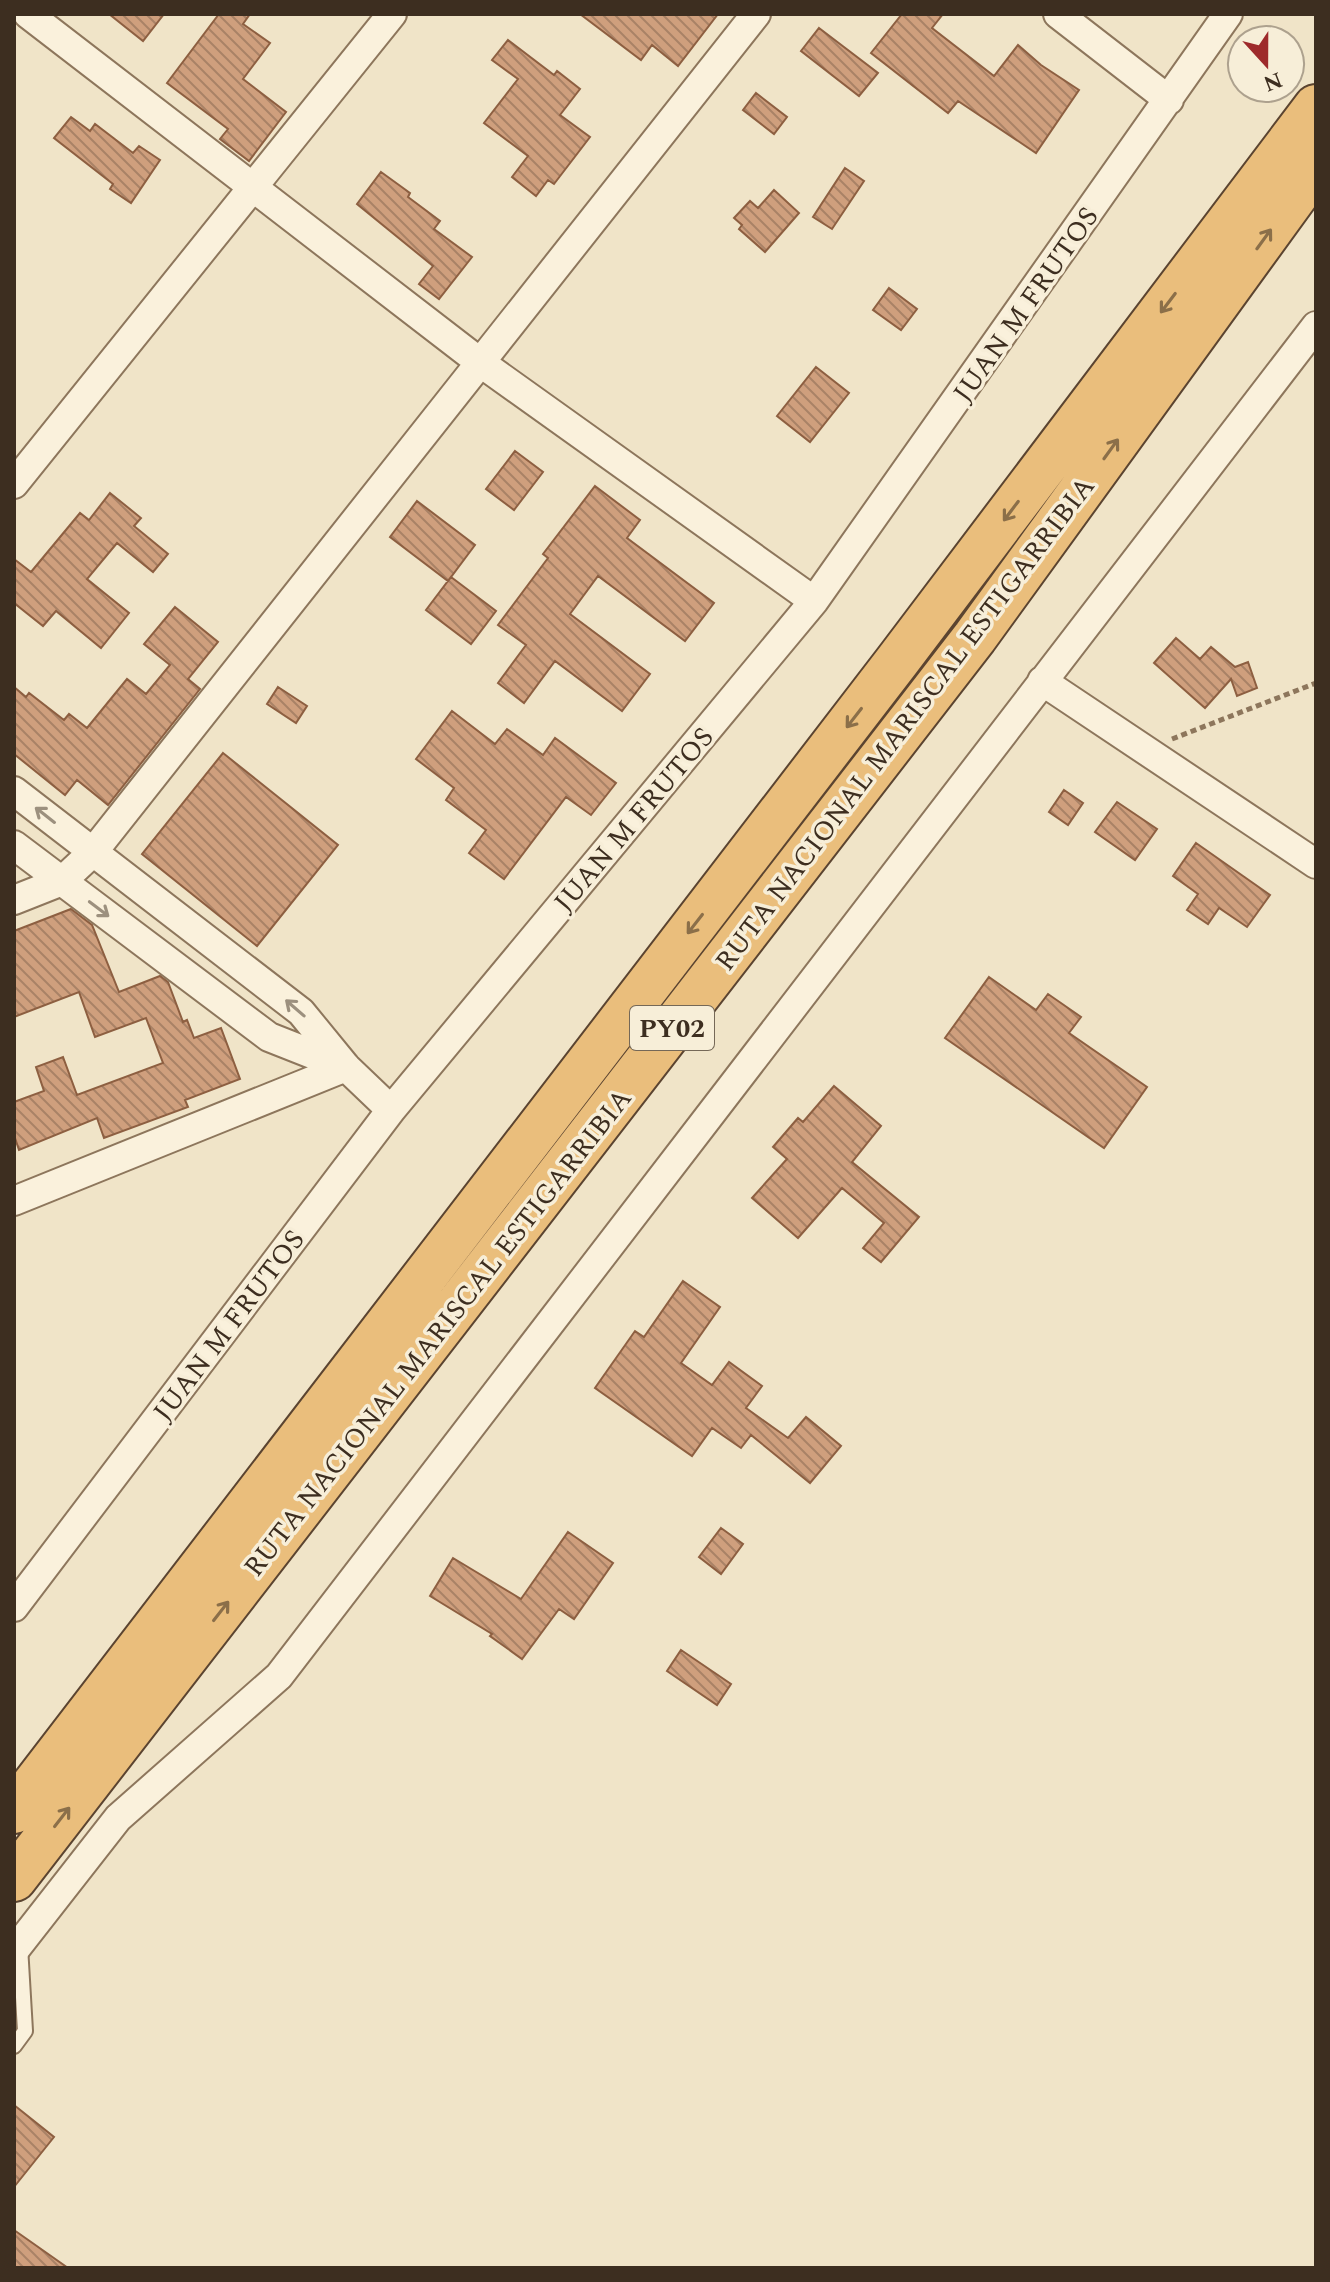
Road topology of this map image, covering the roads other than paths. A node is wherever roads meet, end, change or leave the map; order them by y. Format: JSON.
{"nodes":[{"id":1,"x":28,"y":14,"type":"edge"},
{"id":2,"x":392,"y":14,"type":"edge"},
{"id":3,"x":756,"y":14,"type":"edge"},
{"id":4,"x":1058,"y":14,"type":"edge"},
{"id":5,"x":1228,"y":14,"type":"edge"},
{"id":6,"x":14,"y":31,"type":"edge"},
{"id":7,"x":1169,"y":100,"type":"junction"},
{"id":8,"x":1316,"y":107,"type":"edge"},
{"id":9,"x":1316,"y":167,"type":"edge"},
{"id":10,"x":253,"y":185,"type":"junction"},
{"id":11,"x":1316,"y":326,"type":"edge"},
{"id":12,"x":481,"y":363,"type":"junction"},
{"id":13,"x":14,"y":484,"type":"edge"},
{"id":14,"x":814,"y":601,"type":"junction"},
{"id":15,"x":1042,"y":681,"type":"junction"},
{"id":16,"x":14,"y":791,"type":"edge"},
{"id":17,"x":14,"y":845,"type":"edge"},
{"id":18,"x":93,"y":852,"type":"junction"},
{"id":19,"x":1316,"y":864,"type":"edge"},
{"id":20,"x":62,"y":881,"type":"junction"},
{"id":21,"x":14,"y":900,"type":"edge"},
{"id":22,"x":346,"y":1067,"type":"junction"},
{"id":23,"x":391,"y":1110,"type":"junction"},
{"id":24,"x":14,"y":1201,"type":"edge"},
{"id":25,"x":14,"y":1607,"type":"edge"},
{"id":26,"x":14,"y":1811,"type":"edge"},
{"id":27,"x":14,"y":1879,"type":"edge"},
{"id":28,"x":17,"y":1947,"type":"edge"},
{"id":29,"x":14,"y":2046,"type":"edge"}],
"edges":[{"from":1,"to":6,"type":"street"},
{"from":1,"to":10,"type":"street"},
{"from":2,"to":10,"type":"street"},
{"from":3,"to":12,"type":"street"},
{"from":4,"to":7,"type":"street"},
{"from":5,"to":7,"type":"street","name":"JUAN M FRUTOS"},
{"from":7,"to":14,"type":"street","name":"JUAN M FRUTOS"},
{"from":8,"to":26,"type":"highway","name":"RUTA NACIONAL MARISCAL ESTIGARRIBIA","number":"PY02","one_way":true},
{"from":27,"to":9,"type":"highway","name":"RUTA NACIONAL MARISCAL ESTIGARRIBIA","number":"PY02","one_way":true},
{"from":10,"to":12,"type":"street"},
{"from":10,"to":13,"type":"street"},
{"from":11,"to":15,"type":"street"},
{"from":12,"to":14,"type":"street"},
{"from":12,"to":18,"type":"street"},
{"from":14,"to":23,"type":"street","name":"JUAN M FRUTOS"},
{"from":15,"to":19,"type":"street"},
{"from":15,"to":28,"type":"street"},
{"from":18,"to":16,"type":"street","one_way":true},
{"from":17,"to":20,"type":"street"},
{"from":18,"to":20,"type":"street"},
{"from":22,"to":18,"type":"street","one_way":true},
{"from":20,"to":21,"type":"street"},
{"from":20,"to":22,"type":"street","one_way":true},
{"from":22,"to":23,"type":"street"},
{"from":22,"to":24,"type":"street"},
{"from":23,"to":25,"type":"street","name":"JUAN M FRUTOS"},
{"from":28,"to":29,"type":"lane"}]}
